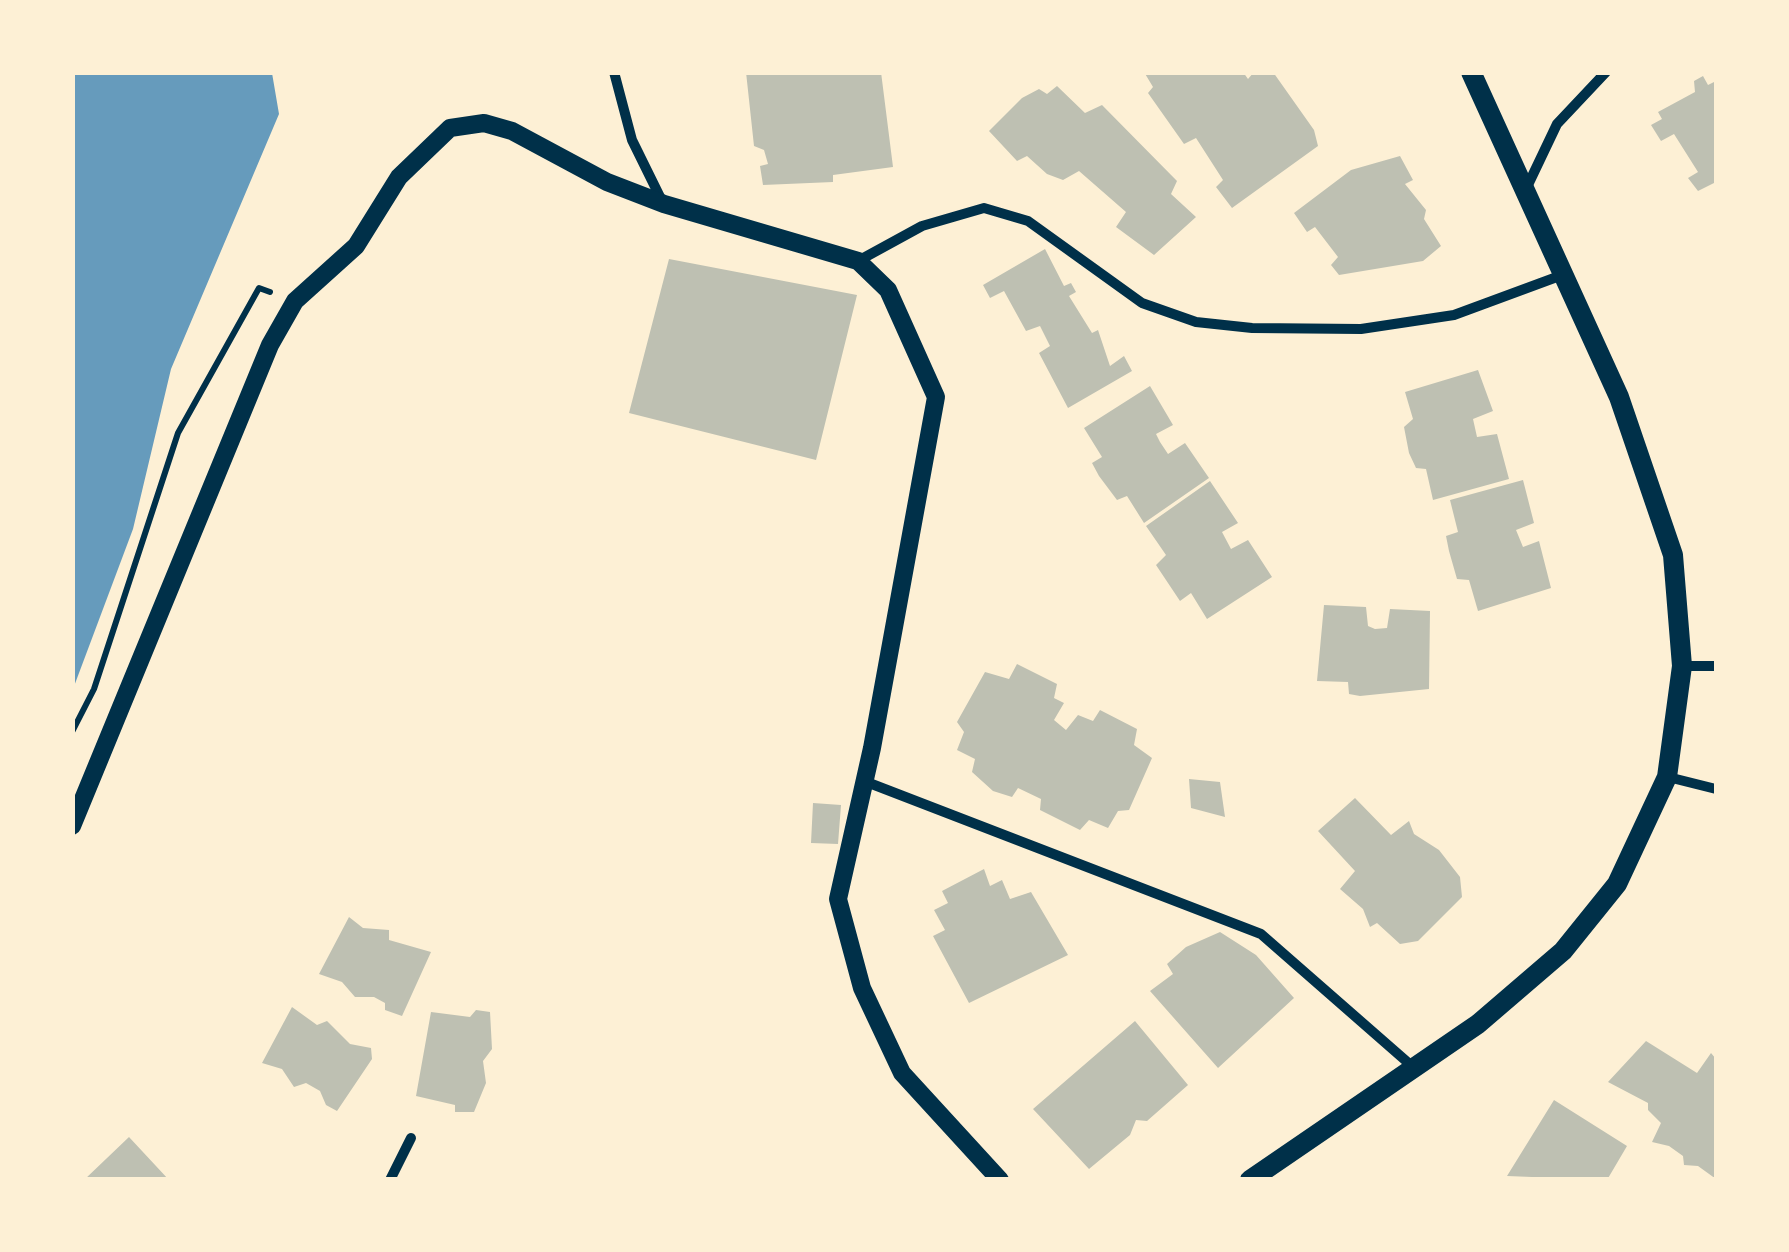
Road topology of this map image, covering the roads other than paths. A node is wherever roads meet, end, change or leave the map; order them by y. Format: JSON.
{"nodes":[{"id":1,"x":614,"y":72,"type":"edge"},
{"id":2,"x":1471,"y":72,"type":"edge"},
{"id":3,"x":1606,"y":72,"type":"edge"},
{"id":4,"x":1527,"y":187,"type":"junction"},
{"id":5,"x":664,"y":204,"type":"junction"},
{"id":6,"x":858,"y":261,"type":"junction"},
{"id":7,"x":1565,"y":274,"type":"junction"},
{"id":8,"x":1682,"y":666,"type":"junction"},
{"id":9,"x":1716,"y":666,"type":"edge"},
{"id":10,"x":1666,"y":776,"type":"junction"},
{"id":11,"x":864,"y":781,"type":"junction"},
{"id":12,"x":1716,"y":789,"type":"edge"},
{"id":13,"x":72,"y":826,"type":"edge"},
{"id":14,"x":1414,"y":1068,"type":"junction"},
{"id":15,"x":411,"y":1138,"type":"dead end"},
{"id":16,"x":390,"y":1180,"type":"edge"},
{"id":17,"x":1000,"y":1180,"type":"edge"},
{"id":18,"x":1250,"y":1180,"type":"edge"}],
"edges":[{"from":1,"to":5,"type":"street"},
{"from":2,"to":4,"type":"main road"},
{"from":3,"to":4,"type":"street"},
{"from":4,"to":7,"type":"main road"},
{"from":5,"to":6,"type":"street"},
{"from":5,"to":13,"type":"street"},
{"from":6,"to":7,"type":"street"},
{"from":6,"to":11,"type":"street"},
{"from":7,"to":8,"type":"main road"},
{"from":8,"to":9,"type":"street"},
{"from":8,"to":10,"type":"main road"},
{"from":10,"to":12,"type":"street"},
{"from":10,"to":14,"type":"main road"},
{"from":11,"to":14,"type":"street"},
{"from":11,"to":17,"type":"street"},
{"from":14,"to":18,"type":"main road"},
{"from":15,"to":16,"type":"street"}]}
